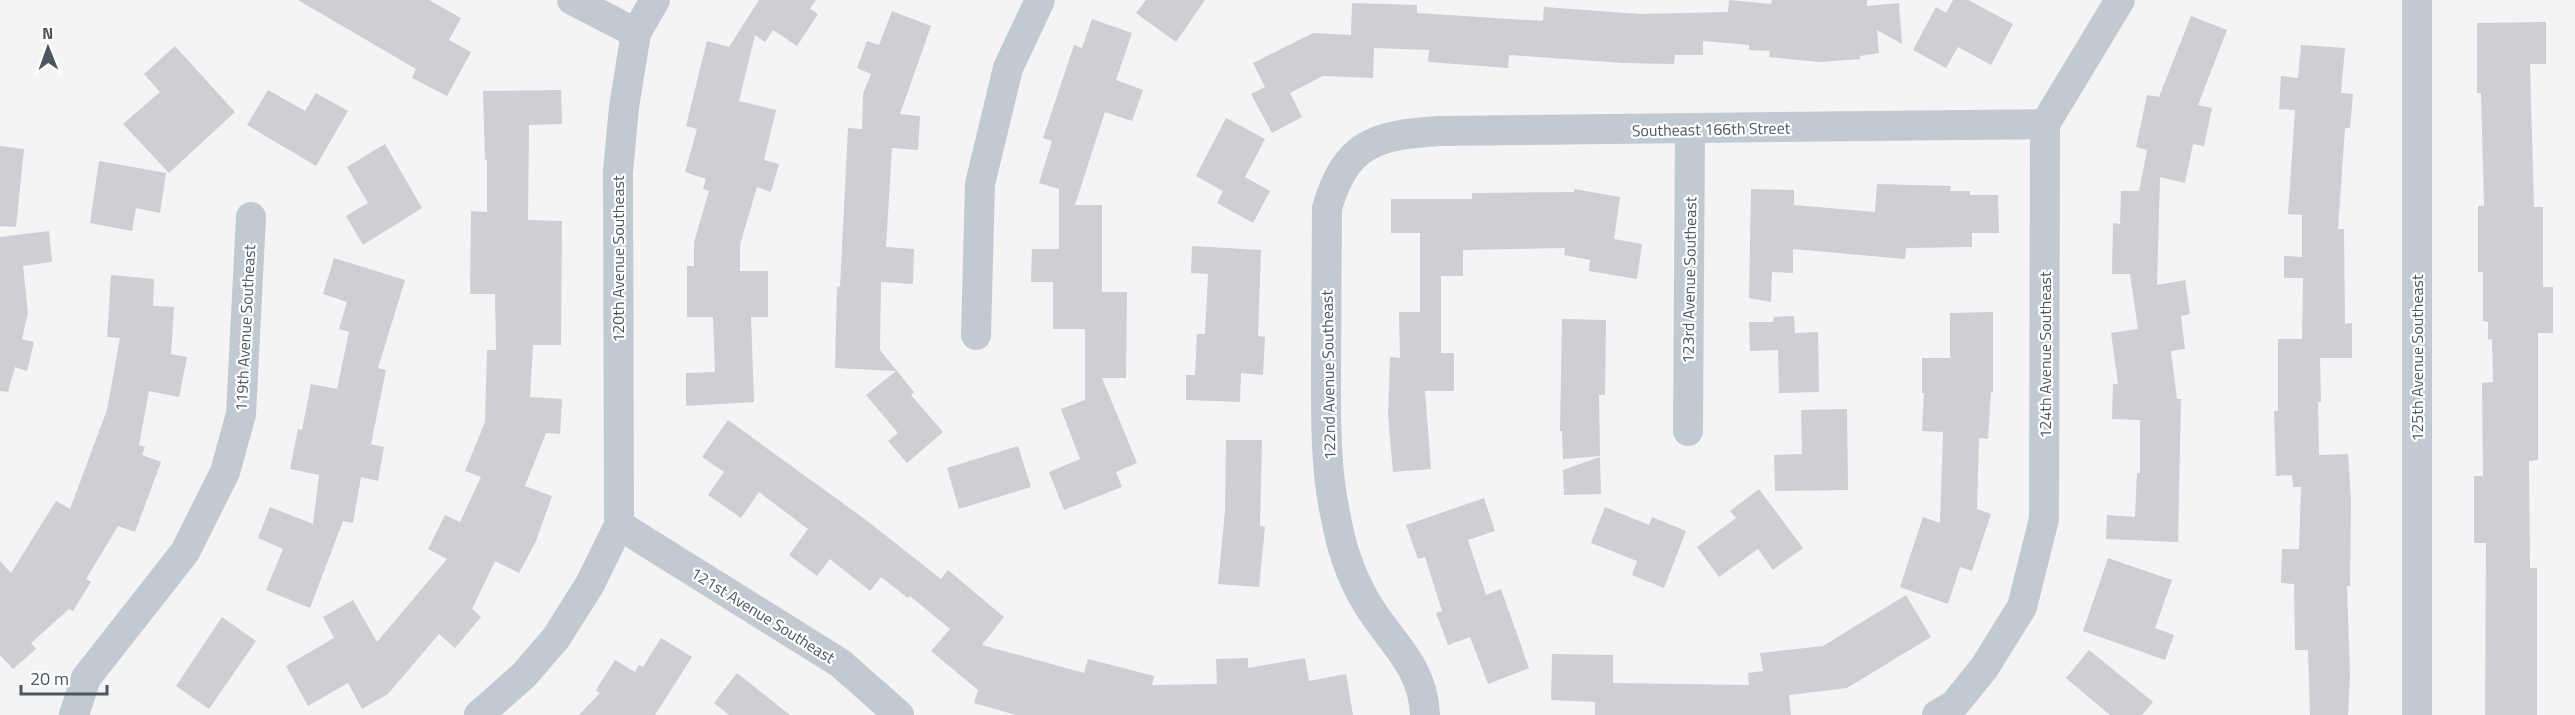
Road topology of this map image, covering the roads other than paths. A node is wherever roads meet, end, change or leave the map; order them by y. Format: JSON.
{"nodes":[{"id":1,"x":572,"y":0,"type":"edge"},
{"id":2,"x":655,"y":0,"type":"edge"},
{"id":3,"x":1040,"y":0,"type":"edge"},
{"id":4,"x":2120,"y":0,"type":"edge"},
{"id":5,"x":2417,"y":0,"type":"edge"},
{"id":6,"x":636,"y":33,"type":"junction"},
{"id":7,"x":2045,"y":124,"type":"junction"},
{"id":8,"x":1690,"y":129,"type":"junction"},
{"id":9,"x":1377,"y":140,"type":"joint"},
{"id":10,"x":251,"y":217,"type":"dead end"},
{"id":11,"x":976,"y":335,"type":"dead end"},
{"id":12,"x":1688,"y":431,"type":"dead end"},
{"id":13,"x":619,"y":525,"type":"junction"},
{"id":14,"x":1952,"y":712,"type":"edge"},
{"id":15,"x":74,"y":715,"type":"edge"},
{"id":16,"x":479,"y":715,"type":"edge"},
{"id":17,"x":899,"y":715,"type":"edge"},
{"id":18,"x":1425,"y":715,"type":"edge"},
{"id":19,"x":2416,"y":715,"type":"edge"}],
"edges":[{"from":1,"to":6,"type":"street"},
{"from":2,"to":6,"type":"street","name":"120th Avenue Southeast"},
{"from":3,"to":11,"type":"street"},
{"from":4,"to":7,"type":"street"},
{"from":5,"to":19,"type":"street","name":"125th Avenue Southeast"},
{"from":6,"to":13,"type":"street","name":"120th Avenue Southeast"},
{"from":7,"to":8,"type":"street","name":"Southeast 166th Street"},
{"from":7,"to":14,"type":"street","name":"124th Avenue Southeast"},
{"from":8,"to":9,"type":"street","name":"Southeast 166th Street"},
{"from":8,"to":12,"type":"street","name":"123rd Avenue Southeast"},
{"from":9,"to":18,"type":"street","name":"122nd Avenue Southeast"},
{"from":10,"to":15,"type":"street","name":"119th Avenue Southeast"},
{"from":13,"to":16,"type":"street"},
{"from":13,"to":17,"type":"street","name":"121st Avenue Southeast"}]}
